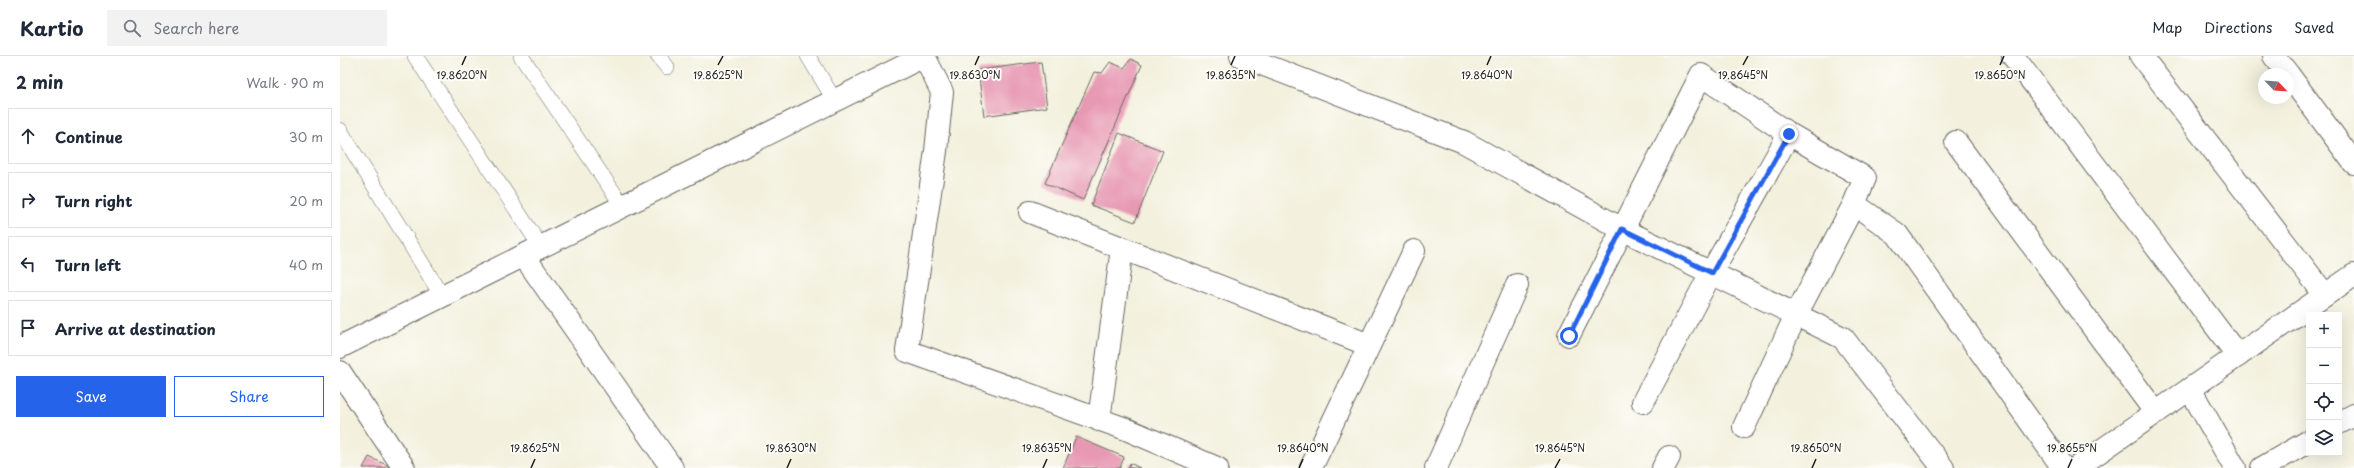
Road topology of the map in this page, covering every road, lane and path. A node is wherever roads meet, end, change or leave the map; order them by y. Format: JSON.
{"nodes":[{"id":1,"x":415,"y":56,"type":"edge"},
{"id":2,"x":521,"y":56,"type":"edge"},
{"id":3,"x":808,"y":56,"type":"edge"},
{"id":4,"x":924,"y":56,"type":"edge"},
{"id":5,"x":1241,"y":56,"type":"edge"},
{"id":6,"x":2013,"y":56,"type":"edge"},
{"id":7,"x":2140,"y":56,"type":"edge"},
{"id":8,"x":2274,"y":56,"type":"edge"},
{"id":9,"x":2283,"y":68,"type":"edge"},
{"id":10,"x":2294,"y":82,"type":"edge"},
{"id":11,"x":835,"y":101,"type":"junction"},
{"id":12,"x":340,"y":130,"type":"edge"},
{"id":13,"x":1789,"y":134,"type":"junction"},
{"id":14,"x":1956,"y":142,"type":"dead end"},
{"id":15,"x":2354,"y":163,"type":"edge"},
{"id":16,"x":1854,"y":204,"type":"junction"},
{"id":17,"x":622,"y":205,"type":"junction"},
{"id":18,"x":1030,"y":212,"type":"dead end"},
{"id":19,"x":1622,"y":229,"type":"junction"},
{"id":20,"x":1122,"y":248,"type":"junction"},
{"id":21,"x":532,"y":251,"type":"junction"},
{"id":22,"x":1414,"y":251,"type":"dead end"},
{"id":23,"x":1712,"y":273,"type":"junction"},
{"id":24,"x":2354,"y":275,"type":"edge"},
{"id":25,"x":1517,"y":285,"type":"dead end"},
{"id":26,"x":2325,"y":295,"type":"junction"},
{"id":27,"x":442,"y":296,"type":"junction"},
{"id":28,"x":1796,"y":315,"type":"junction"},
{"id":29,"x":1569,"y":336,"type":"dead end"},
{"id":30,"x":1369,"y":344,"type":"junction"},
{"id":31,"x":340,"y":347,"type":"edge"},
{"id":32,"x":2238,"y":356,"type":"junction"},
{"id":33,"x":341,"y":375,"type":"edge"},
{"id":34,"x":2190,"y":389,"type":"junction"},
{"id":35,"x":1644,"y":402,"type":"dead end"},
{"id":36,"x":2156,"y":413,"type":"junction"},
{"id":37,"x":2354,"y":415,"type":"edge"},
{"id":38,"x":1099,"y":420,"type":"junction"},
{"id":39,"x":2342,"y":421,"type":"edge"},
{"id":40,"x":1744,"y":427,"type":"dead end"},
{"id":41,"x":2306,"y":443,"type":"edge"},
{"id":42,"x":404,"y":468,"type":"edge"},
{"id":43,"x":672,"y":468,"type":"edge"},
{"id":44,"x":1217,"y":468,"type":"edge"},
{"id":45,"x":1311,"y":468,"type":"edge"},
{"id":46,"x":1436,"y":468,"type":"edge"},
{"id":47,"x":1943,"y":468,"type":"edge"},
{"id":48,"x":2063,"y":468,"type":"edge"},
{"id":49,"x":2076,"y":468,"type":"edge"},
{"id":50,"x":2235,"y":468,"type":"edge"},
{"id":51,"x":2262,"y":468,"type":"edge"}],
"edges":[{"from":1,"to":21,"type":"lane"},
{"from":2,"to":17,"type":"lane"},
{"from":3,"to":11,"type":"lane"},
{"from":4,"to":11,"type":"street"},
{"from":4,"to":38,"type":"street"},
{"from":5,"to":19,"type":"street"},
{"from":6,"to":32,"type":"street"},
{"from":7,"to":26,"type":"street"},
{"from":8,"to":9,"type":"street"},
{"from":10,"to":15,"type":"street"},
{"from":11,"to":17,"type":"street"},
{"from":12,"to":27,"type":"lane"},
{"from":13,"to":16,"type":"street"},
{"from":13,"to":19,"type":"street"},
{"from":13,"to":23,"type":"street"},
{"from":14,"to":36,"type":"street"},
{"from":16,"to":28,"type":"street"},
{"from":16,"to":48,"type":"street"},
{"from":17,"to":21,"type":"street"},
{"from":18,"to":20,"type":"street"},
{"from":19,"to":23,"type":"street"},
{"from":19,"to":29,"type":"street"},
{"from":20,"to":30,"type":"street"},
{"from":20,"to":38,"type":"street"},
{"from":21,"to":27,"type":"street"},
{"from":21,"to":43,"type":"street"},
{"from":22,"to":30,"type":"street"},
{"from":23,"to":28,"type":"street"},
{"from":23,"to":35,"type":"street"},
{"from":24,"to":26,"type":"street"},
{"from":25,"to":46,"type":"street"},
{"from":26,"to":32,"type":"street"},
{"from":27,"to":31,"type":"street"},
{"from":28,"to":40,"type":"street"},
{"from":28,"to":47,"type":"street"},
{"from":30,"to":45,"type":"street"},
{"from":32,"to":34,"type":"street"},
{"from":33,"to":42,"type":"street"},
{"from":34,"to":36,"type":"street"},
{"from":34,"to":50,"type":"street"},
{"from":36,"to":49,"type":"street"},
{"from":37,"to":39,"type":"street"},
{"from":38,"to":44,"type":"street"},
{"from":41,"to":51,"type":"street"}]}
